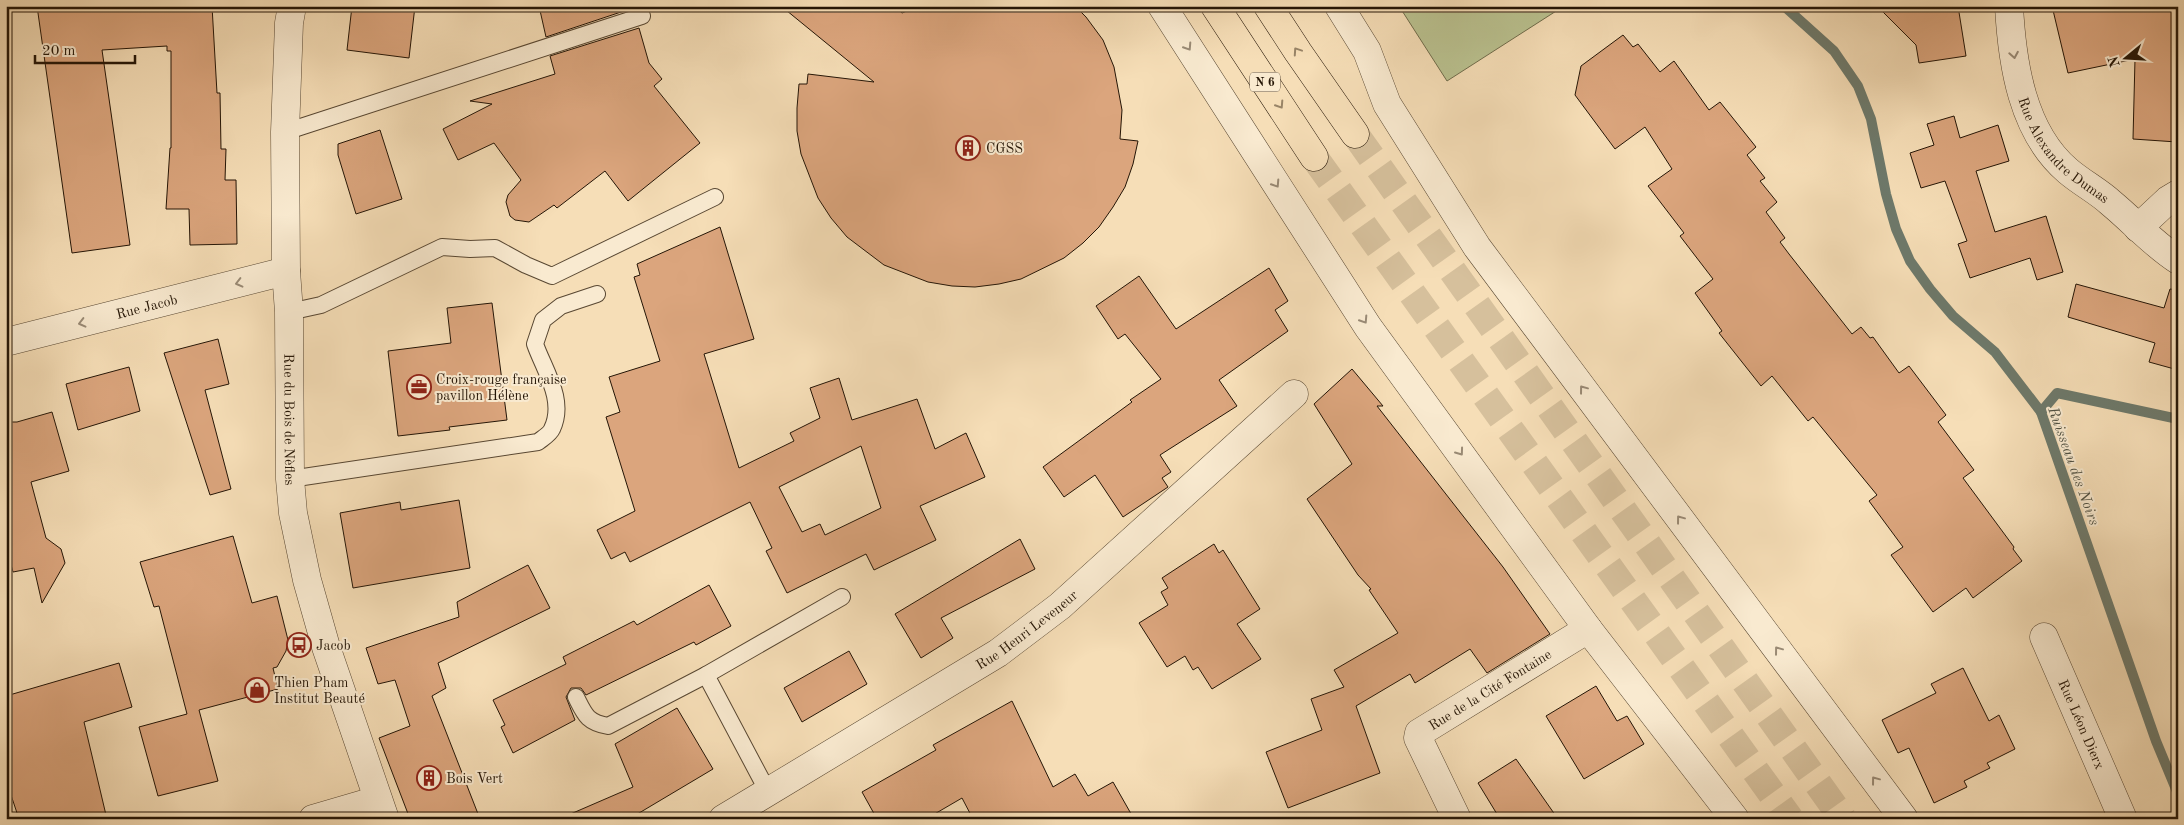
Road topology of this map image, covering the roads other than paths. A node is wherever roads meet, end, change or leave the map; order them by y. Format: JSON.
{"nodes":[{"id":1,"x":292,"y":6,"type":"edge"},
{"id":2,"x":1162,"y":6,"type":"edge"},
{"id":3,"x":1215,"y":6,"type":"edge"},
{"id":4,"x":1268,"y":6,"type":"edge"},
{"id":5,"x":1339,"y":6,"type":"edge"},
{"id":6,"x":2010,"y":6,"type":"edge"},
{"id":7,"x":642,"y":16,"type":"dead end"},
{"id":8,"x":285,"y":132,"type":"junction"},
{"id":9,"x":1355,"y":134,"type":"tunnel mouth"},
{"id":10,"x":1314,"y":157,"type":"tunnel mouth"},
{"id":11,"x":2178,"y":194,"type":"edge"},
{"id":12,"x":715,"y":197,"type":"dead end"},
{"id":13,"x":2138,"y":228,"type":"junction"},
{"id":14,"x":2178,"y":260,"type":"edge"},
{"id":15,"x":286,"y":271,"type":"junction"},
{"id":16,"x":597,"y":294,"type":"dead end"},
{"id":17,"x":289,"y":312,"type":"junction"},
{"id":18,"x":6,"y":342,"type":"edge"},
{"id":19,"x":1294,"y":394,"type":"dead end"},
{"id":20,"x":290,"y":479,"type":"junction"},
{"id":21,"x":842,"y":598,"type":"dead end"},
{"id":22,"x":1588,"y":629,"type":"junction"},
{"id":23,"x":2044,"y":637,"type":"dead end"},
{"id":24,"x":706,"y":675,"type":"junction"},
{"id":25,"x":576,"y":697,"type":"dead end"},
{"id":26,"x":768,"y":792,"type":"junction"},
{"id":27,"x":381,"y":810,"type":"edge"},
{"id":28,"x":2119,"y":817,"type":"edge"},
{"id":29,"x":313,"y":819,"type":"edge"},
{"id":30,"x":723,"y":819,"type":"edge"},
{"id":31,"x":1457,"y":819,"type":"edge"},
{"id":32,"x":1736,"y":819,"type":"edge"},
{"id":33,"x":1904,"y":819,"type":"edge"}],
"edges":[{"from":1,"to":8,"type":"street","name":"Rue du Bois de Nèfles"},
{"from":2,"to":22,"type":"street","one_way":true},
{"from":3,"to":10,"type":"main road","number":"N 6","one_way":true},
{"from":9,"to":4,"type":"main road","one_way":true},
{"from":33,"to":5,"type":"street","one_way":true},
{"from":6,"to":13,"type":"street","name":"Rue Alexandre Dumas","one_way":true},
{"from":7,"to":8,"type":"lane"},
{"from":8,"to":15,"type":"street","name":"Rue du Bois de Nèfles"},
{"from":11,"to":13,"type":"street"},
{"from":12,"to":17,"type":"lane"},
{"from":13,"to":14,"type":"street","name":"Rue Alexandre Dumas"},
{"from":15,"to":17,"type":"street","name":"Rue du Bois de Nèfles"},
{"from":15,"to":18,"type":"street","name":"Rue Jacob","one_way":true},
{"from":16,"to":20,"type":"lane"},
{"from":17,"to":20,"type":"street","name":"Rue du Bois de Nèfles"},
{"from":19,"to":26,"type":"street","name":"Rue Henri Leveneur"},
{"from":20,"to":27,"type":"street","name":"Rue du Bois de Nèfles"},
{"from":21,"to":24,"type":"lane"},
{"from":22,"to":31,"type":"street","name":"Rue de la Cité Fontaine"},
{"from":22,"to":32,"type":"street"},
{"from":23,"to":28,"type":"street","name":"Rue Léon Dierx"},
{"from":24,"to":25,"type":"lane"},
{"from":24,"to":26,"type":"lane"},
{"from":26,"to":30,"type":"street","name":"Rue Henri Leveneur"},
{"from":27,"to":29,"type":"street"}]}
